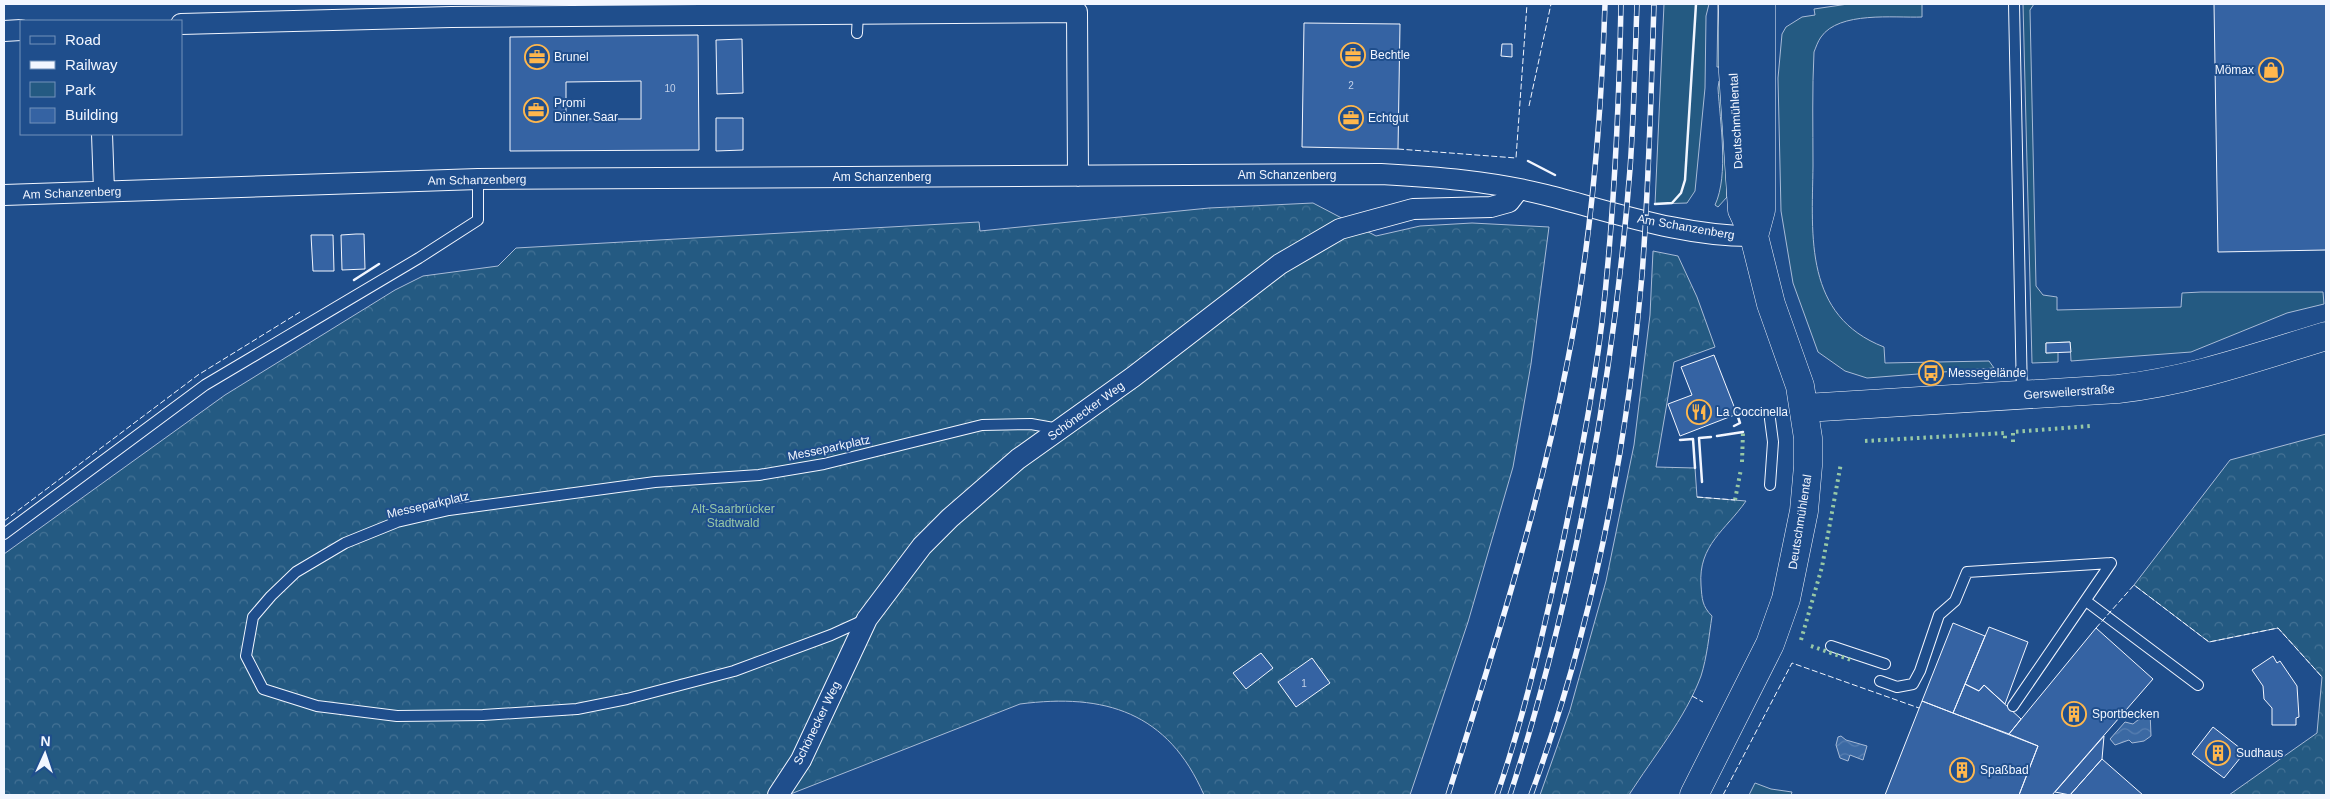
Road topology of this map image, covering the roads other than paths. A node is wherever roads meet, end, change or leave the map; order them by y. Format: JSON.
{"nodes":[{"id":1,"x":1733,"y":4,"type":"edge"},
{"id":2,"x":1761,"y":4,"type":"edge"},
{"id":3,"x":2014,"y":4,"type":"edge"},
{"id":4,"x":182,"y":24,"type":"edge"},
{"id":5,"x":20,"y":30,"type":"edge"},
{"id":6,"x":4,"y":31,"type":"edge"},
{"id":7,"x":102,"y":135,"type":"edge"},
{"id":8,"x":1078,"y":176,"type":"junction"},
{"id":9,"x":478,"y":179,"type":"junction"},
{"id":10,"x":1519,"y":189,"type":"junction"},
{"id":11,"x":104,"y":191,"type":"junction"},
{"id":12,"x":4,"y":195,"type":"edge"},
{"id":13,"x":1754,"y":236,"type":"junction"},
{"id":14,"x":2326,"y":336,"type":"edge"},
{"id":15,"x":2022,"y":396,"type":"junction"},
{"id":16,"x":1805,"y":408,"type":"junction"},
{"id":17,"x":1770,"y":419,"type":"dead end"},
{"id":18,"x":1061,"y":430,"type":"junction"},
{"id":19,"x":1770,"y":485,"type":"dead end"},
{"id":20,"x":4,"y":534,"type":"edge"},
{"id":21,"x":2086,"y":601,"type":"junction"},
{"id":22,"x":867,"y":619,"type":"junction"},
{"id":23,"x":1831,"y":646,"type":"dead end"},
{"id":24,"x":1885,"y":664,"type":"dead end"},
{"id":25,"x":1880,"y":681,"type":"dead end"},
{"id":26,"x":2198,"y":685,"type":"dead end"},
{"id":27,"x":2013,"y":706,"type":"dead end"},
{"id":28,"x":778,"y":795,"type":"edge"},
{"id":29,"x":1694,"y":795,"type":"edge"}],
"edges":[{"from":1,"to":2,"type":"street"},
{"from":1,"to":13,"type":"main road","name":"Deutschmühlental"},
{"from":2,"to":13,"type":"main road","name":"Deutschmühlental"},
{"from":3,"to":15,"type":"lane"},
{"from":4,"to":8,"type":"street"},
{"from":5,"to":6,"type":"street"},
{"from":7,"to":11,"type":"street"},
{"from":8,"to":9,"type":"street","name":"Am Schanzenberg"},
{"from":8,"to":10,"type":"street","name":"Am Schanzenberg"},
{"from":9,"to":11,"type":"street","name":"Am Schanzenberg"},
{"from":9,"to":20,"type":"lane"},
{"from":10,"to":13,"type":"street","name":"Am Schanzenberg"},
{"from":10,"to":18,"type":"street","name":"Schönecker Weg"},
{"from":11,"to":12,"type":"street","name":"Am Schanzenberg"},
{"from":13,"to":16,"type":"main road","name":"Deutschmühlental"},
{"from":14,"to":15,"type":"main road","name":"Gersweilerstraße"},
{"from":15,"to":16,"type":"main road","name":"Gersweilerstraße"},
{"from":16,"to":29,"type":"main road","name":"Deutschmühlental"},
{"from":17,"to":19,"type":"lane"},
{"from":18,"to":22,"type":"street","name":"Schönecker Weg"},
{"from":18,"to":22,"type":"lane","name":"Messeparkplatz"},
{"from":21,"to":25,"type":"lane"},
{"from":21,"to":26,"type":"lane"},
{"from":21,"to":27,"type":"lane"},
{"from":22,"to":28,"type":"street","name":"Schönecker Weg"},
{"from":23,"to":24,"type":"lane"}]}
